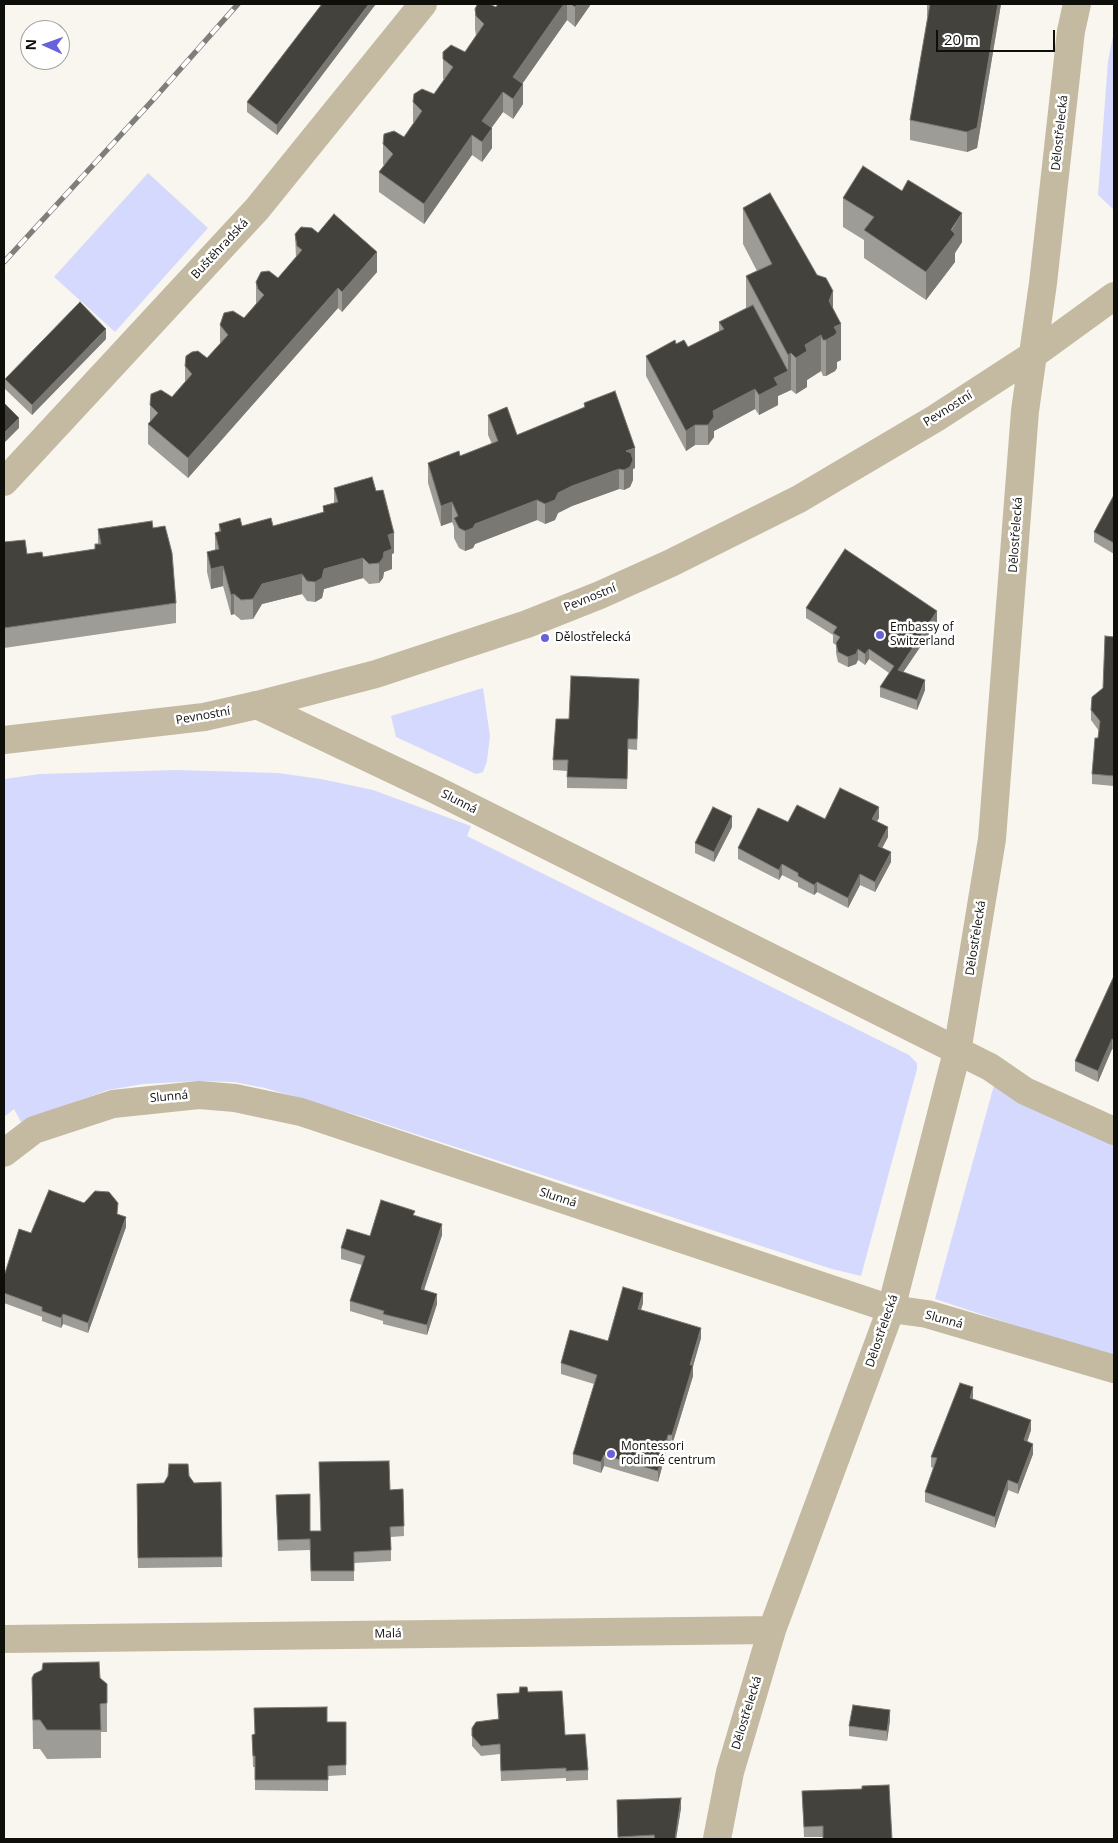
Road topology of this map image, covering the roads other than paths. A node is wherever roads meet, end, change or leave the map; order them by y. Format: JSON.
{"nodes":[{"id":1,"x":423,"y":4,"type":"edge"},
{"id":2,"x":1077,"y":4,"type":"edge"},
{"id":3,"x":1114,"y":296,"type":"edge"},
{"id":4,"x":1033,"y":355,"type":"junction"},
{"id":5,"x":4,"y":482,"type":"edge"},
{"id":6,"x":257,"y":705,"type":"junction"},
{"id":7,"x":4,"y":740,"type":"edge"},
{"id":8,"x":957,"y":1052,"type":"junction"},
{"id":9,"x":1114,"y":1131,"type":"edge"},
{"id":10,"x":4,"y":1153,"type":"edge"},
{"id":11,"x":891,"y":1309,"type":"junction"},
{"id":12,"x":1114,"y":1369,"type":"edge"},
{"id":13,"x":772,"y":1630,"type":"junction"},
{"id":14,"x":4,"y":1638,"type":"edge"},
{"id":15,"x":717,"y":1839,"type":"edge"}],
"edges":[{"from":1,"to":5,"type":"street","name":"Buštěhradská"},
{"from":2,"to":4,"type":"street","name":"Dělostřelecká"},
{"from":3,"to":4,"type":"street","name":"Pevnostní"},
{"from":4,"to":6,"type":"street","name":"Pevnostní"},
{"from":4,"to":8,"type":"street","name":"Dělostřelecká"},
{"from":6,"to":7,"type":"street","name":"Pevnostní"},
{"from":6,"to":8,"type":"street","name":"Slunná"},
{"from":8,"to":9,"type":"street","name":"Slunná"},
{"from":8,"to":11,"type":"street","name":"Dělostřelecká"},
{"from":10,"to":11,"type":"street","name":"Slunná"},
{"from":11,"to":12,"type":"street","name":"Slunná"},
{"from":11,"to":13,"type":"street","name":"Dělostřelecká"},
{"from":13,"to":14,"type":"street","name":"Malá"},
{"from":13,"to":15,"type":"street","name":"Dělostřelecká"}]}
